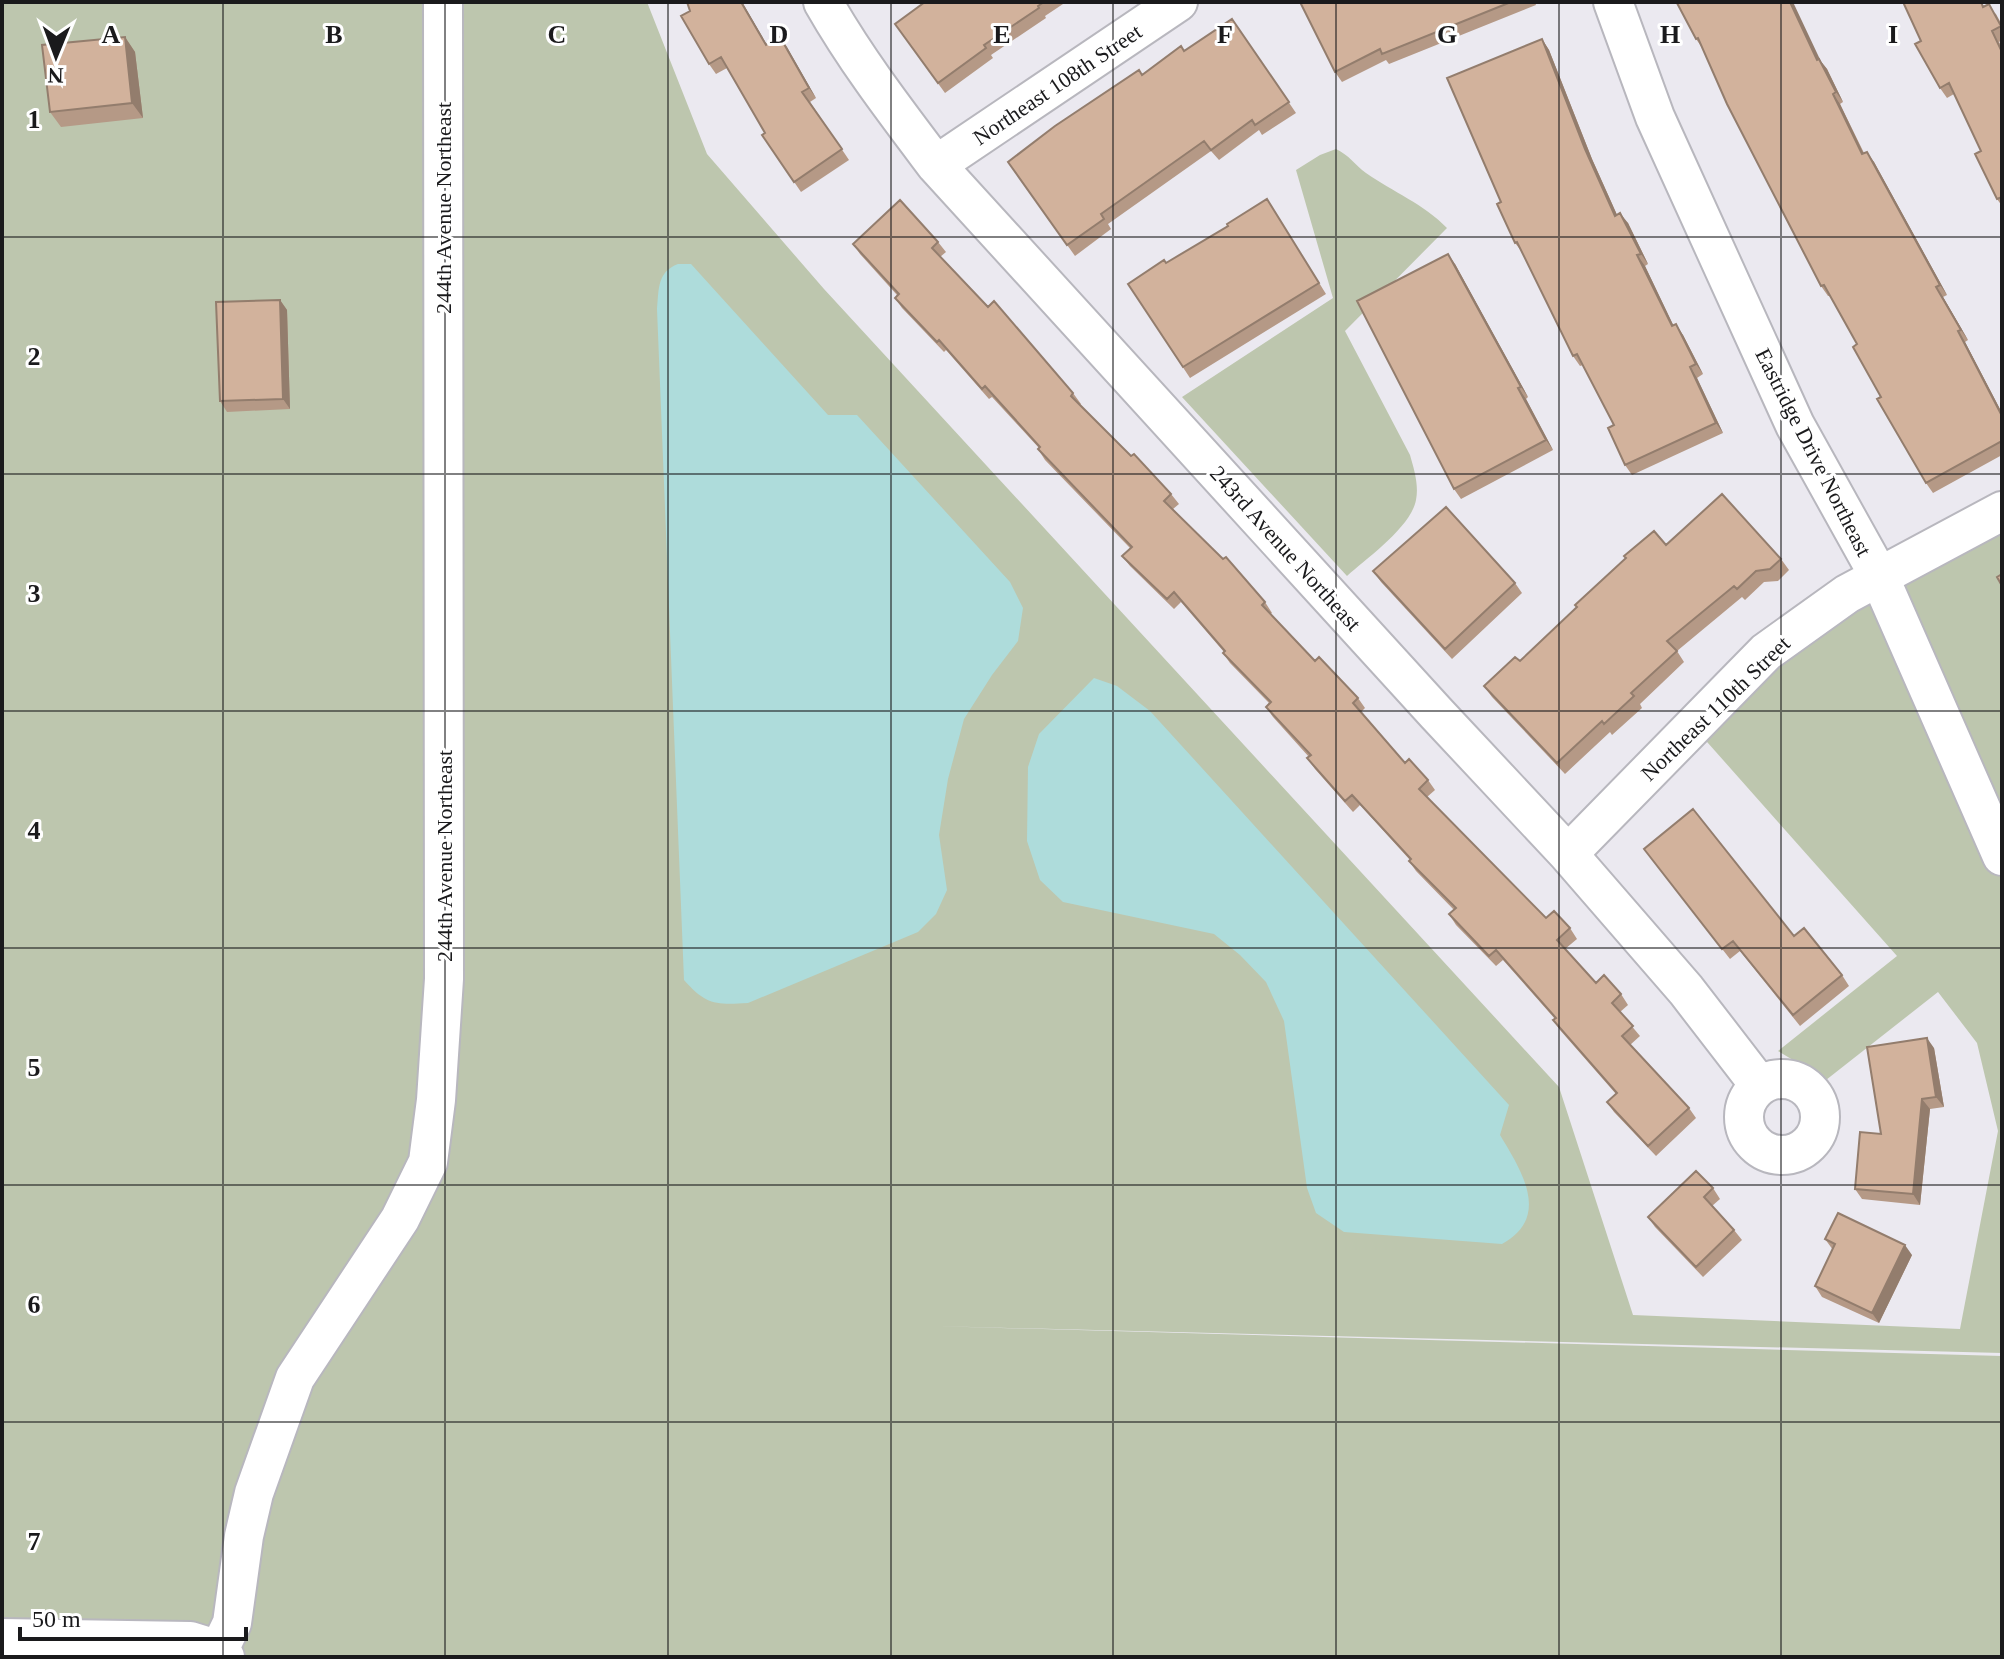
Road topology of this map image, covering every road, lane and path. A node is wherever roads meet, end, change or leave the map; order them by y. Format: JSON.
{"nodes":[{"id":1,"x":443,"y":2,"type":"edge"},
{"id":2,"x":823,"y":2,"type":"edge"},
{"id":3,"x":1178,"y":2,"type":"edge"},
{"id":4,"x":1613,"y":2,"type":"edge"},
{"id":5,"x":936,"y":165,"type":"junction"},
{"id":6,"x":2002,"y":511,"type":"edge"},
{"id":7,"x":1879,"y":576,"type":"junction"},
{"id":8,"x":1568,"y":854,"type":"junction"},
{"id":9,"x":2002,"y":856,"type":"edge"},
{"id":10,"x":1760,"y":1086,"type":"dead end"},
{"id":11,"x":2,"y":1638,"type":"edge"},
{"id":12,"x":222,"y":1654,"type":"edge"}],
"edges":[{"from":1,"to":12,"type":"street","name":"244th Avenue Northeast"},
{"from":2,"to":5,"type":"street","name":"243rd Avenue Northeast"},
{"from":3,"to":5,"type":"street","name":"Northeast 108th Street"},
{"from":4,"to":7,"type":"street","name":"Eastridge Drive Northeast"},
{"from":5,"to":8,"type":"street","name":"243rd Avenue Northeast"},
{"from":6,"to":7,"type":"street","name":"Northeast 110th Street"},
{"from":7,"to":8,"type":"street","name":"Northeast 110th Street"},
{"from":7,"to":9,"type":"street","name":"Eastridge Drive Northeast"},
{"from":8,"to":10,"type":"street","name":"243rd Avenue Northeast"},
{"from":11,"to":12,"type":"street"}]}
